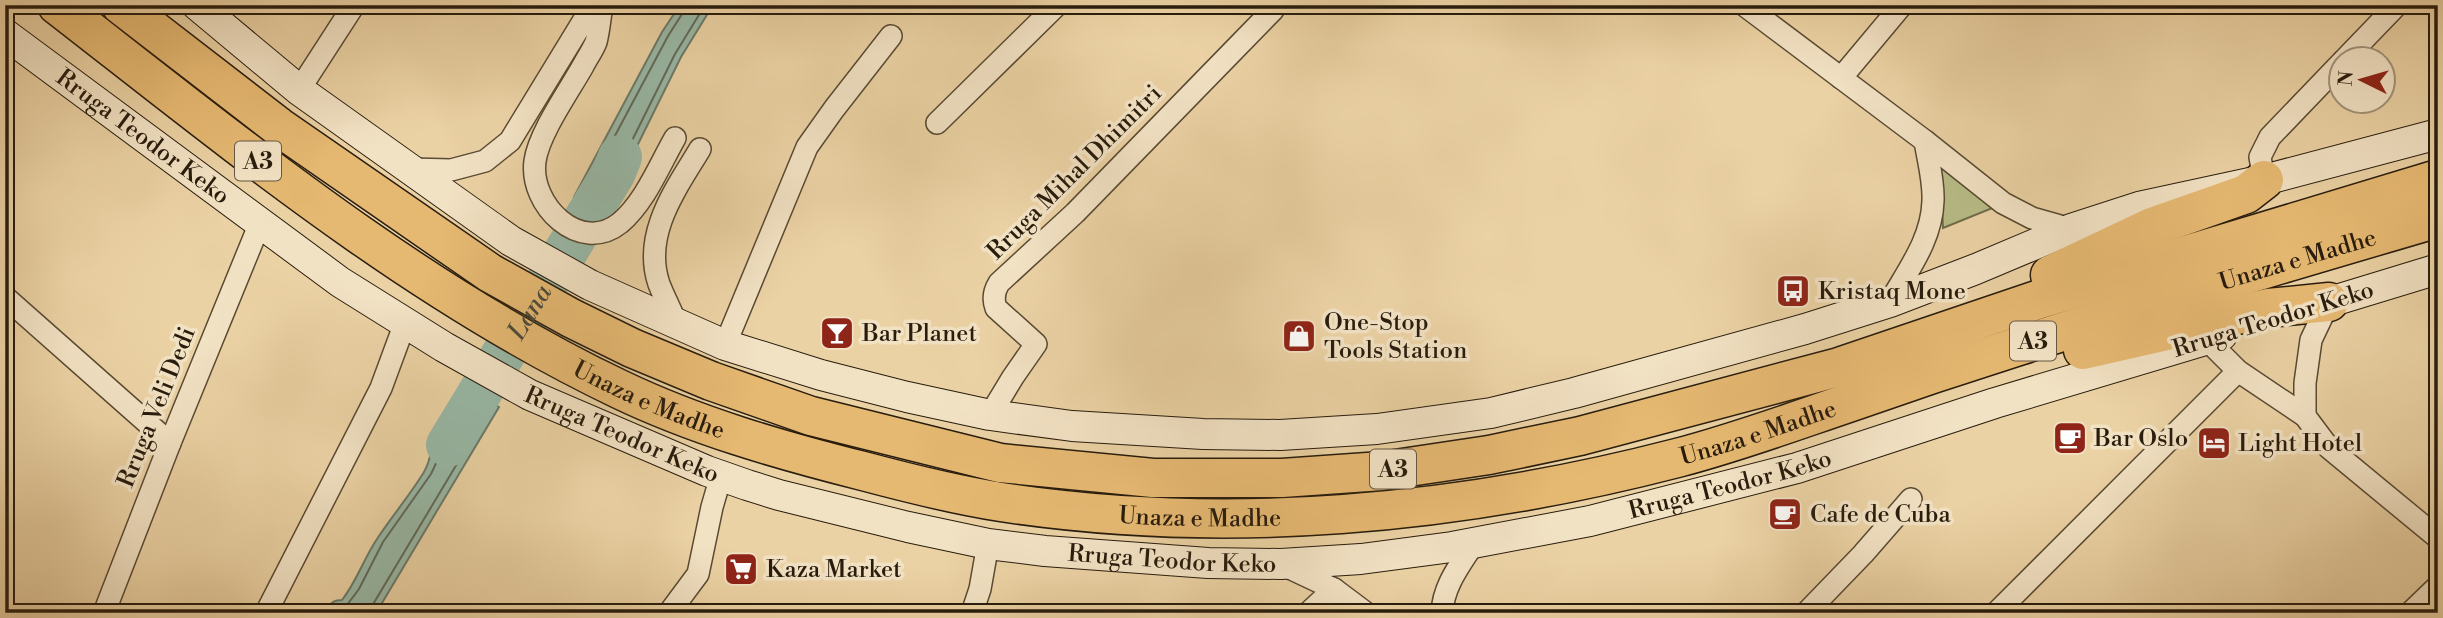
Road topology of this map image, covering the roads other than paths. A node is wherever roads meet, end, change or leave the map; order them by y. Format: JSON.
{"nodes":[{"id":1,"x":57,"y":5,"type":"edge"},
{"id":2,"x":121,"y":5,"type":"edge"},
{"id":3,"x":197,"y":5,"type":"edge"},
{"id":4,"x":354,"y":5,"type":"edge"},
{"id":5,"x":593,"y":5,"type":"edge"},
{"id":6,"x":602,"y":5,"type":"edge"},
{"id":7,"x":1056,"y":5,"type":"edge"},
{"id":8,"x":1744,"y":5,"type":"edge"},
{"id":9,"x":1902,"y":5,"type":"edge"},
{"id":10,"x":2397,"y":5,"type":"edge"},
{"id":11,"x":1273,"y":9,"type":"dead end"},
{"id":12,"x":5,"y":34,"type":"edge"},
{"id":13,"x":891,"y":36,"type":"dead end"},
{"id":14,"x":2357,"y":46,"type":"edge"},
{"id":15,"x":2328,"y":77,"type":"edge"},
{"id":16,"x":1841,"y":78,"type":"junction"},
{"id":17,"x":299,"y":90,"type":"junction"},
{"id":18,"x":937,"y":123,"type":"dead end"},
{"id":19,"x":2438,"y":134,"type":"edge"},
{"id":20,"x":675,"y":138,"type":"dead end"},
{"id":21,"x":1924,"y":141,"type":"junction"},
{"id":22,"x":700,"y":149,"type":"dead end"},
{"id":23,"x":409,"y":169,"type":"junction"},
{"id":24,"x":2438,"y":179,"type":"edge"},
{"id":25,"x":2264,"y":180,"type":"junction"},
{"id":26,"x":2438,"y":218,"type":"edge"},
{"id":27,"x":260,"y":223,"type":"junction"},
{"id":28,"x":2071,"y":229,"type":"junction"},
{"id":29,"x":2438,"y":269,"type":"edge"},
{"id":30,"x":5,"y":297,"type":"edge"},
{"id":31,"x":1890,"y":302,"type":"junction"},
{"id":32,"x":2329,"y":302,"type":"junction"},
{"id":33,"x":405,"y":323,"type":"junction"},
{"id":34,"x":676,"y":323,"type":"junction"},
{"id":35,"x":2207,"y":340,"type":"junction"},
{"id":36,"x":725,"y":345,"type":"junction"},
{"id":37,"x":2238,"y":371,"type":"junction"},
{"id":38,"x":1843,"y":385,"type":"junction"},
{"id":39,"x":990,"y":415,"type":"junction"},
{"id":40,"x":2305,"y":416,"type":"junction"},
{"id":41,"x":170,"y":443,"type":"junction"},
{"id":42,"x":721,"y":476,"type":"junction"},
{"id":43,"x":1911,"y":499,"type":"dead end"},
{"id":44,"x":2438,"y":538,"type":"edge"},
{"id":45,"x":1474,"y":543,"type":"junction"},
{"id":46,"x":988,"y":544,"type":"junction"},
{"id":47,"x":1281,"y":564,"type":"junction"},
{"id":48,"x":2438,"y":586,"type":"edge"},
{"id":49,"x":1334,"y":589,"type":"junction"},
{"id":50,"x":104,"y":613,"type":"edge"},
{"id":51,"x":266,"y":613,"type":"edge"},
{"id":52,"x":669,"y":613,"type":"edge"},
{"id":53,"x":972,"y":613,"type":"edge"},
{"id":54,"x":1308,"y":613,"type":"edge"},
{"id":55,"x":1366,"y":613,"type":"edge"},
{"id":56,"x":1442,"y":613,"type":"edge"},
{"id":57,"x":1806,"y":613,"type":"edge"},
{"id":58,"x":1996,"y":613,"type":"edge"},
{"id":59,"x":2410,"y":613,"type":"edge"}],
"edges":[{"from":1,"to":38,"type":"highway","name":"Unaza e Madhe","number":"A3"},
{"from":2,"to":38,"type":"highway","name":"Unaza e Madhe","number":"A3"},
{"from":3,"to":17,"type":"main road"},
{"from":4,"to":17,"type":"street"},
{"from":5,"to":23,"type":"street"},
{"from":6,"to":20,"type":"street"},
{"from":7,"to":18,"type":"street"},
{"from":8,"to":16,"type":"street"},
{"from":9,"to":16,"type":"street"},
{"from":10,"to":14,"type":"street"},
{"from":11,"to":39,"type":"street","name":"Rruga Mihal Dhimitri"},
{"from":12,"to":27,"type":"main road","name":"Rruga Teodor Keko"},
{"from":13,"to":36,"type":"street"},
{"from":15,"to":25,"type":"street"},
{"from":16,"to":21,"type":"street"},
{"from":17,"to":23,"type":"main road"},
{"from":19,"to":25,"type":"main road"},
{"from":21,"to":28,"type":"street"},
{"from":21,"to":31,"type":"street"},
{"from":22,"to":34,"type":"street"},
{"from":23,"to":34,"type":"main road"},
{"from":24,"to":38,"type":"highway","name":"Unaza e Madhe","number":"A3"},
{"from":25,"to":28,"type":"main road"},
{"from":25,"to":38,"type":"highway"},
{"from":26,"to":38,"type":"highway","name":"Unaza e Madhe","number":"A3"},
{"from":27,"to":33,"type":"main road","name":"Rruga Teodor Keko"},
{"from":27,"to":41,"type":"street","name":"Rruga Veli Dedi"},
{"from":28,"to":31,"type":"main road"},
{"from":29,"to":32,"type":"main road","name":"Rruga Teodor Keko"},
{"from":30,"to":41,"type":"street"},
{"from":31,"to":39,"type":"main road"},
{"from":32,"to":35,"type":"main road","name":"Rruga Teodor Keko"},
{"from":32,"to":38,"type":"highway"},
{"from":32,"to":40,"type":"street"},
{"from":33,"to":42,"type":"main road","name":"Rruga Teodor Keko"},
{"from":33,"to":51,"type":"street"},
{"from":34,"to":36,"type":"main road"},
{"from":35,"to":37,"type":"street"},
{"from":35,"to":45,"type":"main road","name":"Rruga Teodor Keko"},
{"from":36,"to":39,"type":"main road"},
{"from":37,"to":40,"type":"street"},
{"from":37,"to":58,"type":"street"},
{"from":40,"to":44,"type":"street"},
{"from":41,"to":50,"type":"street","name":"Rruga Veli Dedi"},
{"from":42,"to":46,"type":"main road","name":"Rruga Teodor Keko"},
{"from":42,"to":52,"type":"street"},
{"from":43,"to":57,"type":"street"},
{"from":45,"to":47,"type":"main road","name":"Rruga Teodor Keko"},
{"from":45,"to":56,"type":"street"},
{"from":46,"to":47,"type":"main road","name":"Rruga Teodor Keko"},
{"from":46,"to":53,"type":"street"},
{"from":47,"to":49,"type":"street"},
{"from":48,"to":59,"type":"street"},
{"from":49,"to":54,"type":"street"},
{"from":49,"to":55,"type":"street"}]}
